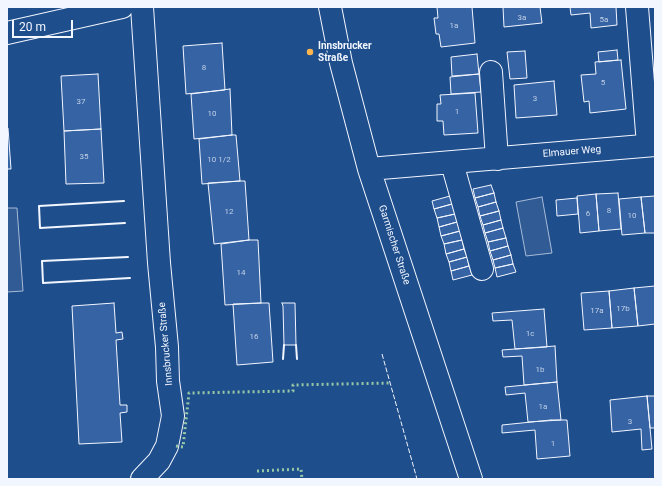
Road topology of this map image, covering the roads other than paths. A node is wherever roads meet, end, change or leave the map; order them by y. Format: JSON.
{"nodes":[{"id":1,"x":122,"y":7,"type":"edge"},
{"id":2,"x":142,"y":7,"type":"edge"},
{"id":3,"x":330,"y":7,"type":"edge"},
{"id":4,"x":637,"y":7,"type":"edge"},
{"id":5,"x":76,"y":12,"type":"edge"},
{"id":6,"x":7,"y":33,"type":"edge"},
{"id":7,"x":491,"y":72,"type":"dead end"},
{"id":8,"x":652,"y":145,"type":"edge"},
{"id":9,"x":497,"y":159,"type":"junction"},
{"id":10,"x":452,"y":163,"type":"junction"},
{"id":11,"x":369,"y":169,"type":"junction"},
{"id":12,"x":482,"y":269,"type":"dead end"},
{"id":13,"x":142,"y":479,"type":"edge"},
{"id":14,"x":471,"y":479,"type":"edge"}],
"edges":[{"from":1,"to":5,"type":"street"},
{"from":2,"to":13,"type":"street","name":"Innsbrucker Straße"},
{"from":3,"to":11,"type":"street","name":"Garmischer Straße"},
{"from":4,"to":8,"type":"street","name":"Elmauer Weg"},
{"from":5,"to":6,"type":"street"},
{"from":7,"to":9,"type":"street"},
{"from":8,"to":9,"type":"street","name":"Elmauer Weg"},
{"from":9,"to":10,"type":"street","name":"Elmauer Weg"},
{"from":10,"to":11,"type":"street","name":"Elmauer Weg"},
{"from":10,"to":12,"type":"street"},
{"from":11,"to":14,"type":"street","name":"Garmischer Straße"}]}
